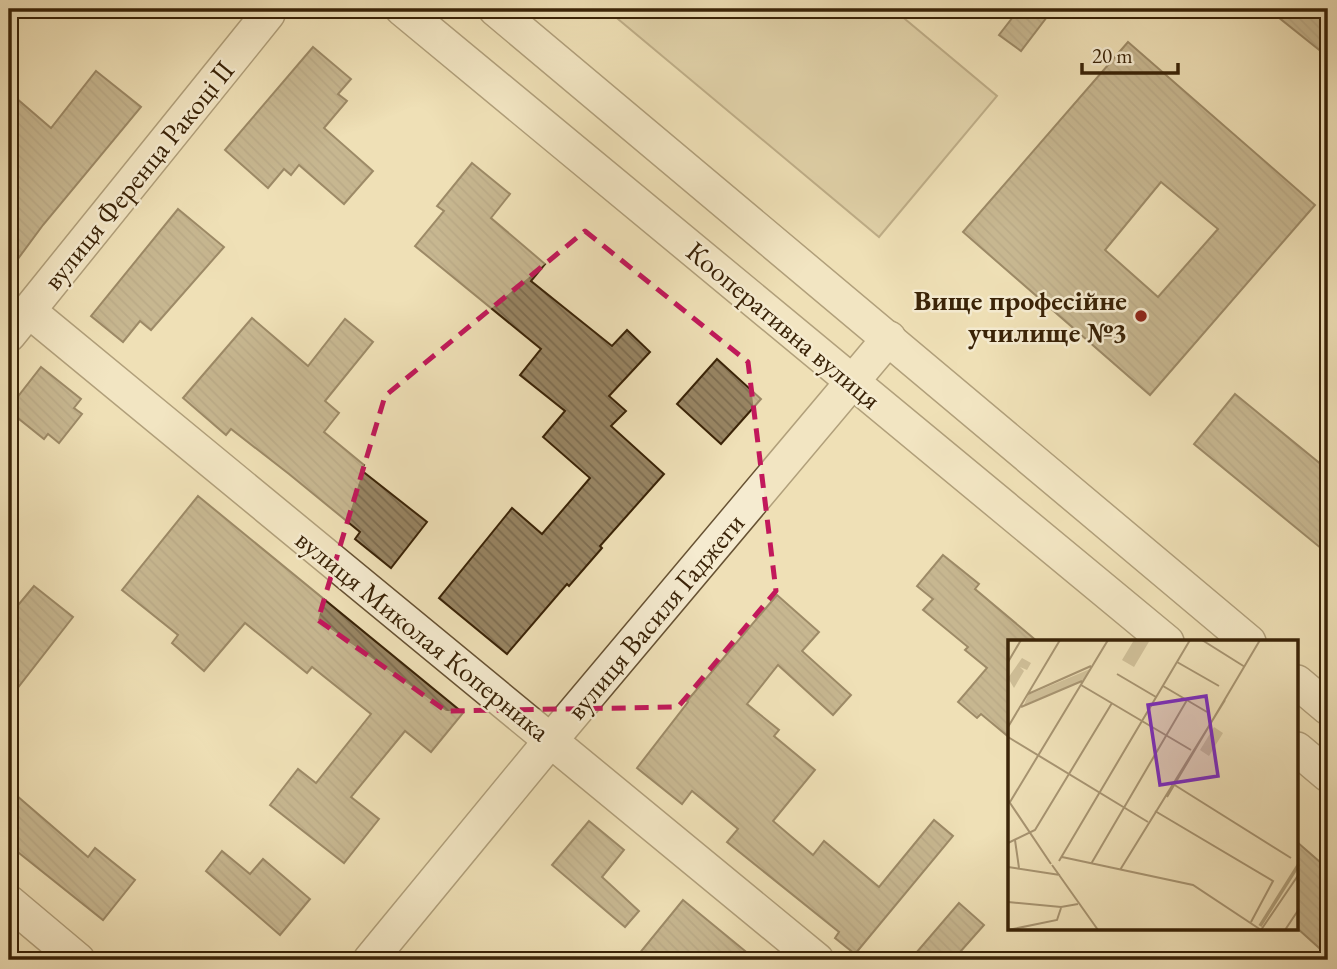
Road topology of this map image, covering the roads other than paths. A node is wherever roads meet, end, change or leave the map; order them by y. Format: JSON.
{"nodes":[{"id":1,"x":402,"y":9,"type":"edge"},
{"id":2,"x":495,"y":9,"type":"edge"},
{"id":3,"x":268,"y":14,"type":"dead end"},
{"id":4,"x":19,"y":323,"type":"edge"},
{"id":5,"x":889,"y":338,"type":"junction"},
{"id":6,"x":853,"y":383,"type":"junction"},
{"id":7,"x":1165,"y":640,"type":"edge"},
{"id":8,"x":1247,"y":640,"type":"edge"},
{"id":9,"x":1298,"y":683,"type":"edge"},
{"id":10,"x":1328,"y":708,"type":"edge"},
{"id":11,"x":551,"y":740,"type":"junction"},
{"id":12,"x":1298,"y":750,"type":"edge"},
{"id":13,"x":1328,"y":775,"type":"edge"},
{"id":14,"x":9,"y":902,"type":"edge"},
{"id":15,"x":78,"y":960,"type":"edge"},
{"id":16,"x":370,"y":960,"type":"edge"},
{"id":17,"x":817,"y":960,"type":"edge"}],
"edges":[{"from":1,"to":6,"type":"street","name":"Кооперативна вулиця"},
{"from":2,"to":5,"type":"street","name":"Кооперативна вулиця"},
{"from":3,"to":4,"type":"street","name":"вулиця Ференца Ракоці Ⅱ"},
{"from":4,"to":11,"type":"street","name":"вулиця Миколая Коперника"},
{"from":5,"to":6,"type":"street","name":"вулиця Василя Гаджеги"},
{"from":5,"to":8,"type":"street","name":"Кооперативна вулиця"},
{"from":6,"to":7,"type":"street","name":"Кооперативна вулиця"},
{"from":6,"to":11,"type":"street","name":"вулиця Василя Гаджеги"},
{"from":9,"to":10,"type":"street"},
{"from":11,"to":16,"type":"street","name":"вулиця Василя Гаджеги"},
{"from":11,"to":17,"type":"street","name":"вулиця Миколая Коперника"},
{"from":12,"to":13,"type":"street"},
{"from":14,"to":15,"type":"street"}]}
